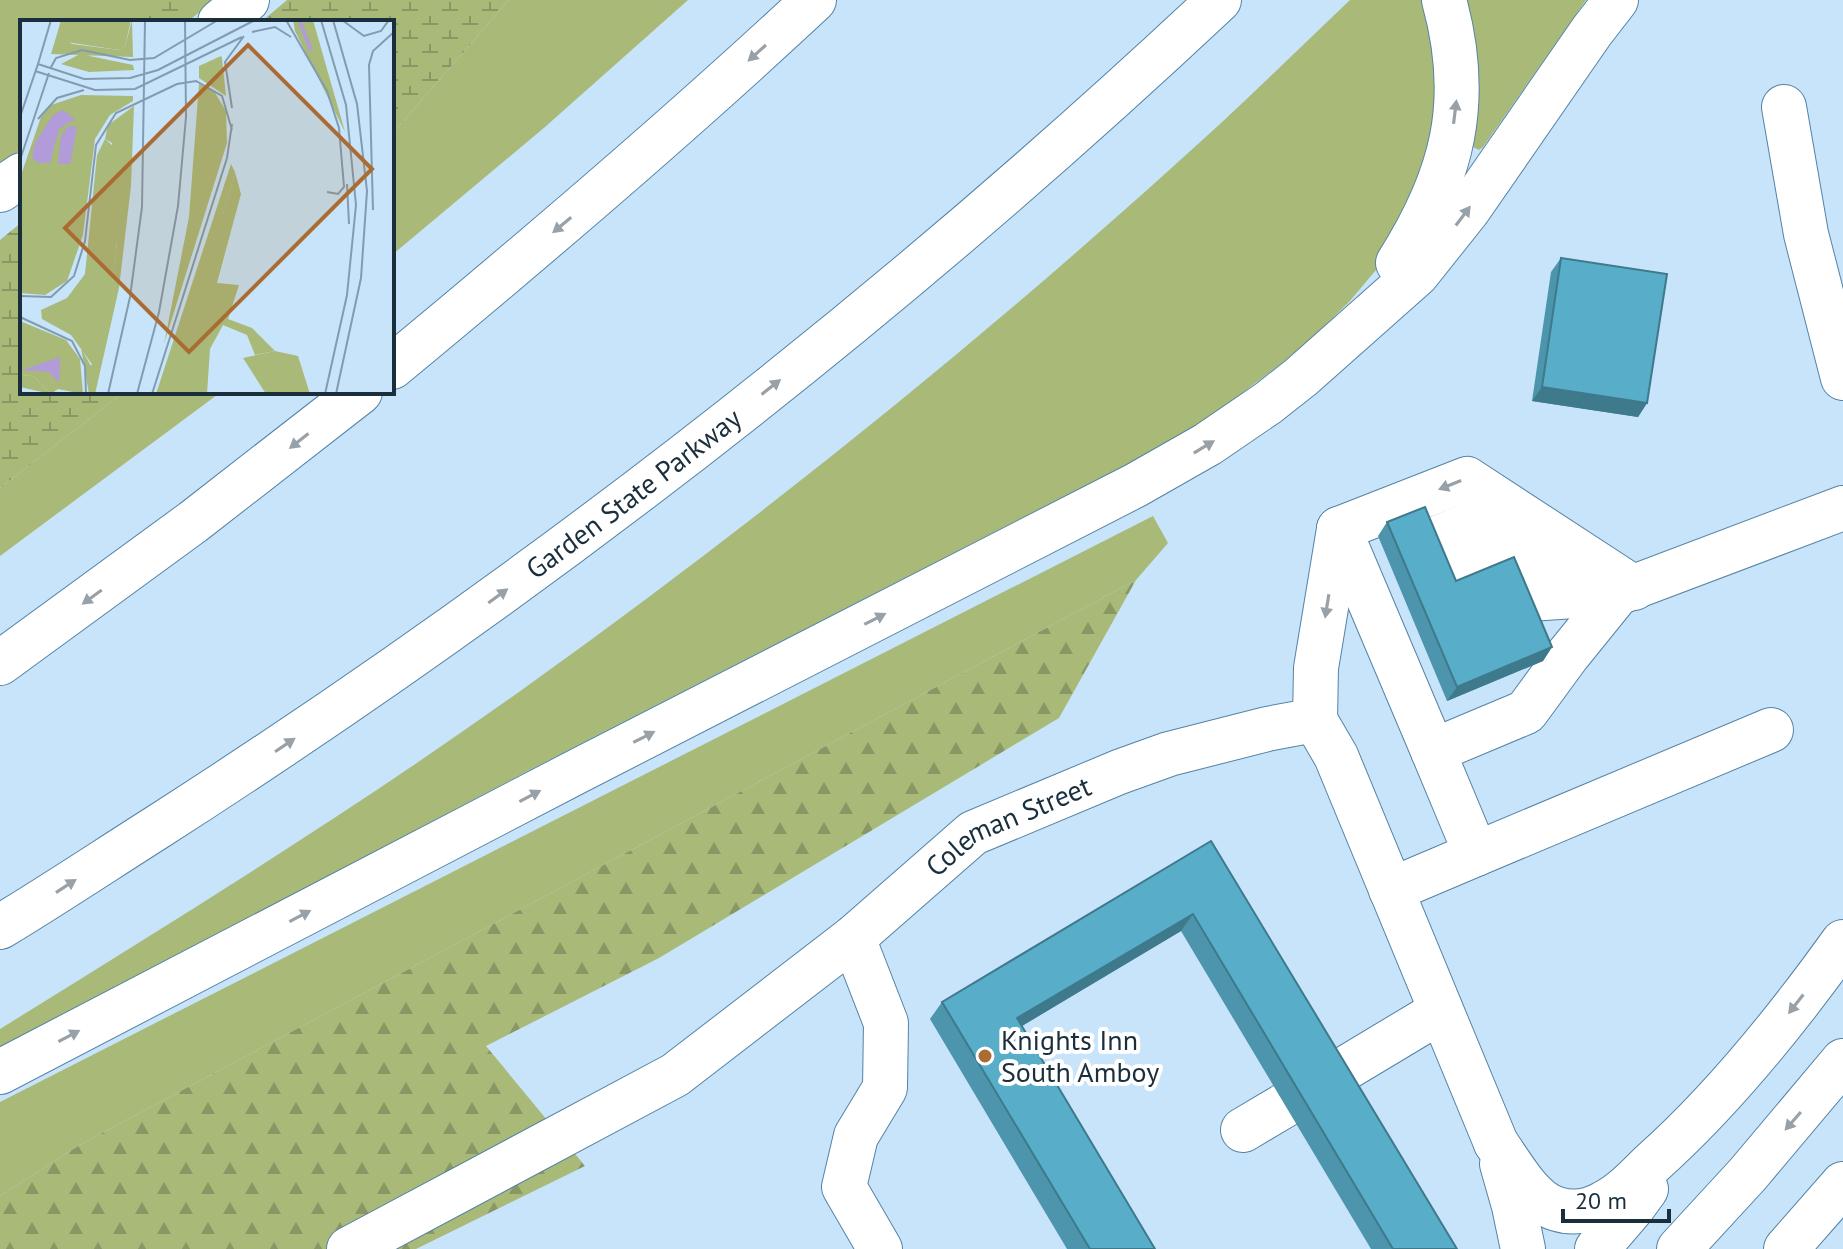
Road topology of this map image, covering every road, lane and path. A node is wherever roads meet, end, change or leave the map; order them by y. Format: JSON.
{"nodes":[{"id":1,"x":247,"y":0,"type":"edge"},
{"id":2,"x":814,"y":0,"type":"edge"},
{"id":3,"x":1219,"y":0,"type":"edge"},
{"id":4,"x":1444,"y":0,"type":"edge"},
{"id":5,"x":1616,"y":0,"type":"edge"},
{"id":6,"x":222,"y":20,"type":"edge"},
{"id":7,"x":1784,"y":107,"type":"dead end"},
{"id":8,"x":20,"y":176,"type":"edge"},
{"id":9,"x":0,"y":190,"type":"edge"},
{"id":10,"x":1330,"y":350,"type":"junction"},
{"id":11,"x":394,"y":365,"type":"edge"},
{"id":12,"x":1843,"y":378,"type":"edge"},
{"id":13,"x":357,"y":394,"type":"edge"},
{"id":14,"x":1843,"y":508,"type":"edge"},
{"id":15,"x":1339,"y":529,"type":"junction"},
{"id":16,"x":1626,"y":591,"type":"junction"},
{"id":17,"x":1402,"y":611,"type":"junction"},
{"id":18,"x":0,"y":663,"type":"edge"},
{"id":19,"x":1315,"y":720,"type":"junction"},
{"id":20,"x":1771,"y":730,"type":"dead end"},
{"id":21,"x":1433,"y":751,"type":"junction"},
{"id":22,"x":1476,"y":854,"type":"junction"},
{"id":23,"x":1391,"y":890,"type":"junction"},
{"id":24,"x":0,"y":927,"type":"edge"},
{"id":25,"x":853,"y":938,"type":"junction"},
{"id":26,"x":1843,"y":942,"type":"edge"},
{"id":27,"x":1441,"y":1011,"type":"junction"},
{"id":28,"x":1843,"y":1061,"type":"edge"},
{"id":29,"x":0,"y":1072,"type":"edge"},
{"id":30,"x":1331,"y":1077,"type":"edge"},
{"id":31,"x":1285,"y":1105,"type":"edge"},
{"id":32,"x":1243,"y":1130,"type":"dead end"},
{"id":33,"x":1681,"y":1137,"type":"junction"},
{"id":34,"x":1496,"y":1143,"type":"junction"},
{"id":35,"x":1843,"y":1184,"type":"edge"},
{"id":36,"x":349,"y":1249,"type":"edge"},
{"id":37,"x":880,"y":1249,"type":"edge"},
{"id":38,"x":1523,"y":1249,"type":"edge"},
{"id":39,"x":1597,"y":1249,"type":"edge"},
{"id":40,"x":1679,"y":1249,"type":"edge"},
{"id":41,"x":1786,"y":1249,"type":"edge"}],
"edges":[{"from":1,"to":6,"type":"main road"},
{"from":2,"to":11,"type":"main road","one_way":true},
{"from":24,"to":3,"type":"main road","name":"Garden State Parkway","one_way":true},
{"from":10,"to":4,"type":"main road","one_way":true},
{"from":10,"to":5,"type":"main road","one_way":true},
{"from":7,"to":12,"type":"main road"},
{"from":8,"to":9,"type":"main road"},
{"from":29,"to":10,"type":"main road","one_way":true},
{"from":13,"to":18,"type":"main road","one_way":true},
{"from":14,"to":16,"type":"main road"},
{"from":16,"to":15,"type":"main road","one_way":true},
{"from":15,"to":17,"type":"main road"},
{"from":15,"to":19,"type":"main road","one_way":true},
{"from":16,"to":16,"type":"main road"},
{"from":16,"to":17,"type":"main road"},
{"from":16,"to":21,"type":"main road"},
{"from":17,"to":21,"type":"main road"},
{"from":19,"to":23,"type":"main road"},
{"from":19,"to":25,"type":"main road","name":"Coleman Street"},
{"from":20,"to":22,"type":"main road"},
{"from":21,"to":22,"type":"main road"},
{"from":22,"to":23,"type":"main road"},
{"from":23,"to":27,"type":"main road"},
{"from":25,"to":36,"type":"main road","name":"Coleman Street"},
{"from":25,"to":37,"type":"main road"},
{"from":26,"to":33,"type":"main road","one_way":true},
{"from":27,"to":30,"type":"main road"},
{"from":27,"to":34,"type":"main road"},
{"from":28,"to":40,"type":"main road","one_way":true},
{"from":31,"to":32,"type":"main road"},
{"from":33,"to":34,"type":"main road"},
{"from":33,"to":39,"type":"main road"},
{"from":34,"to":38,"type":"main road"},
{"from":35,"to":41,"type":"main road"}]}
